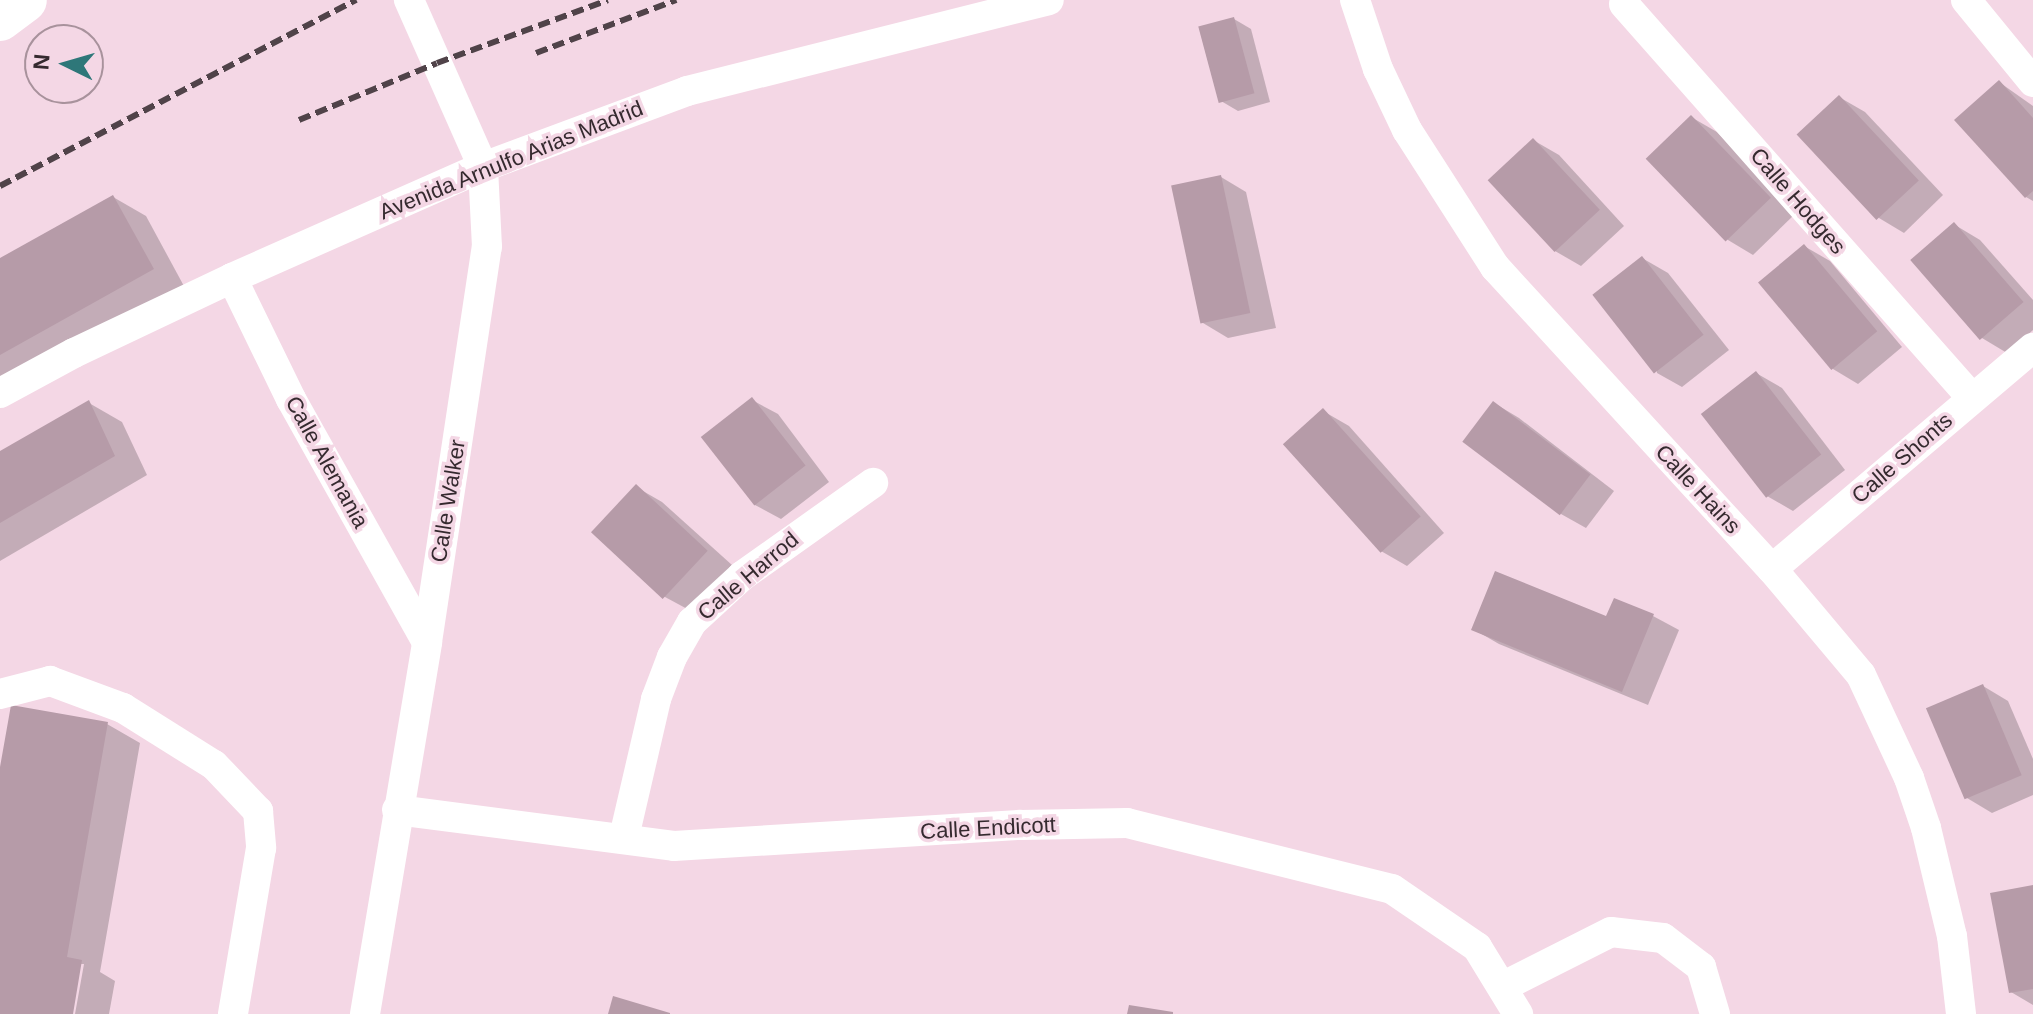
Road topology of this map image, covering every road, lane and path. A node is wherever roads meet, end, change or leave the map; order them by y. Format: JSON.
{"nodes":[{"id":1,"x":25,"y":0,"type":"edge"},
{"id":2,"x":409,"y":0,"type":"edge"},
{"id":3,"x":1049,"y":0,"type":"edge"},
{"id":4,"x":1355,"y":0,"type":"edge"},
{"id":5,"x":1966,"y":0,"type":"edge"},
{"id":6,"x":1624,"y":4,"type":"dead end"},
{"id":7,"x":0,"y":19,"type":"edge"},
{"id":8,"x":2033,"y":82,"type":"edge"},
{"id":9,"x":483,"y":167,"type":"junction"},
{"id":10,"x":232,"y":278,"type":"junction"},
{"id":11,"x":2033,"y":348,"type":"edge"},
{"id":12,"x":0,"y":393,"type":"edge"},
{"id":13,"x":1972,"y":398,"type":"junction"},
{"id":14,"x":873,"y":483,"type":"dead end"},
{"id":15,"x":1772,"y":569,"type":"junction"},
{"id":16,"x":427,"y":642,"type":"junction"},
{"id":17,"x":0,"y":694,"type":"edge"},
{"id":18,"x":397,"y":810,"type":"junction"},
{"id":19,"x":624,"y":837,"type":"junction"},
{"id":20,"x":1502,"y":987,"type":"junction"},
{"id":21,"x":233,"y":1014,"type":"edge"},
{"id":22,"x":365,"y":1014,"type":"edge"},
{"id":23,"x":1518,"y":1014,"type":"edge"},
{"id":24,"x":1715,"y":1014,"type":"edge"},
{"id":25,"x":1961,"y":1014,"type":"edge"}],
"edges":[{"from":1,"to":7,"type":"main road"},
{"from":2,"to":9,"type":"street","name":"Calle Walker"},
{"from":3,"to":9,"type":"street","name":"Avenida Arnulfo Arias Madrid"},
{"from":4,"to":15,"type":"street","name":"Calle Hains"},
{"from":5,"to":8,"type":"street"},
{"from":6,"to":13,"type":"street","name":"Calle Hodges"},
{"from":9,"to":10,"type":"street","name":"Avenida Arnulfo Arias Madrid"},
{"from":9,"to":16,"type":"street","name":"Calle Walker"},
{"from":10,"to":12,"type":"street","name":"Avenida Arnulfo Arias Madrid"},
{"from":10,"to":16,"type":"street","name":"Calle Alemania"},
{"from":11,"to":13,"type":"street","name":"Calle Shonts"},
{"from":13,"to":15,"type":"street","name":"Calle Shonts"},
{"from":14,"to":19,"type":"street","name":"Calle Harrod"},
{"from":15,"to":25,"type":"street","name":"Calle Hains"},
{"from":16,"to":18,"type":"street","name":"Calle Walker"},
{"from":17,"to":21,"type":"street"},
{"from":18,"to":19,"type":"street","name":"Calle Endicott"},
{"from":18,"to":22,"type":"street","name":"Calle Walker"},
{"from":19,"to":20,"type":"street","name":"Calle Endicott"},
{"from":20,"to":23,"type":"street","name":"Calle Endicott"},
{"from":20,"to":24,"type":"street"}]}
